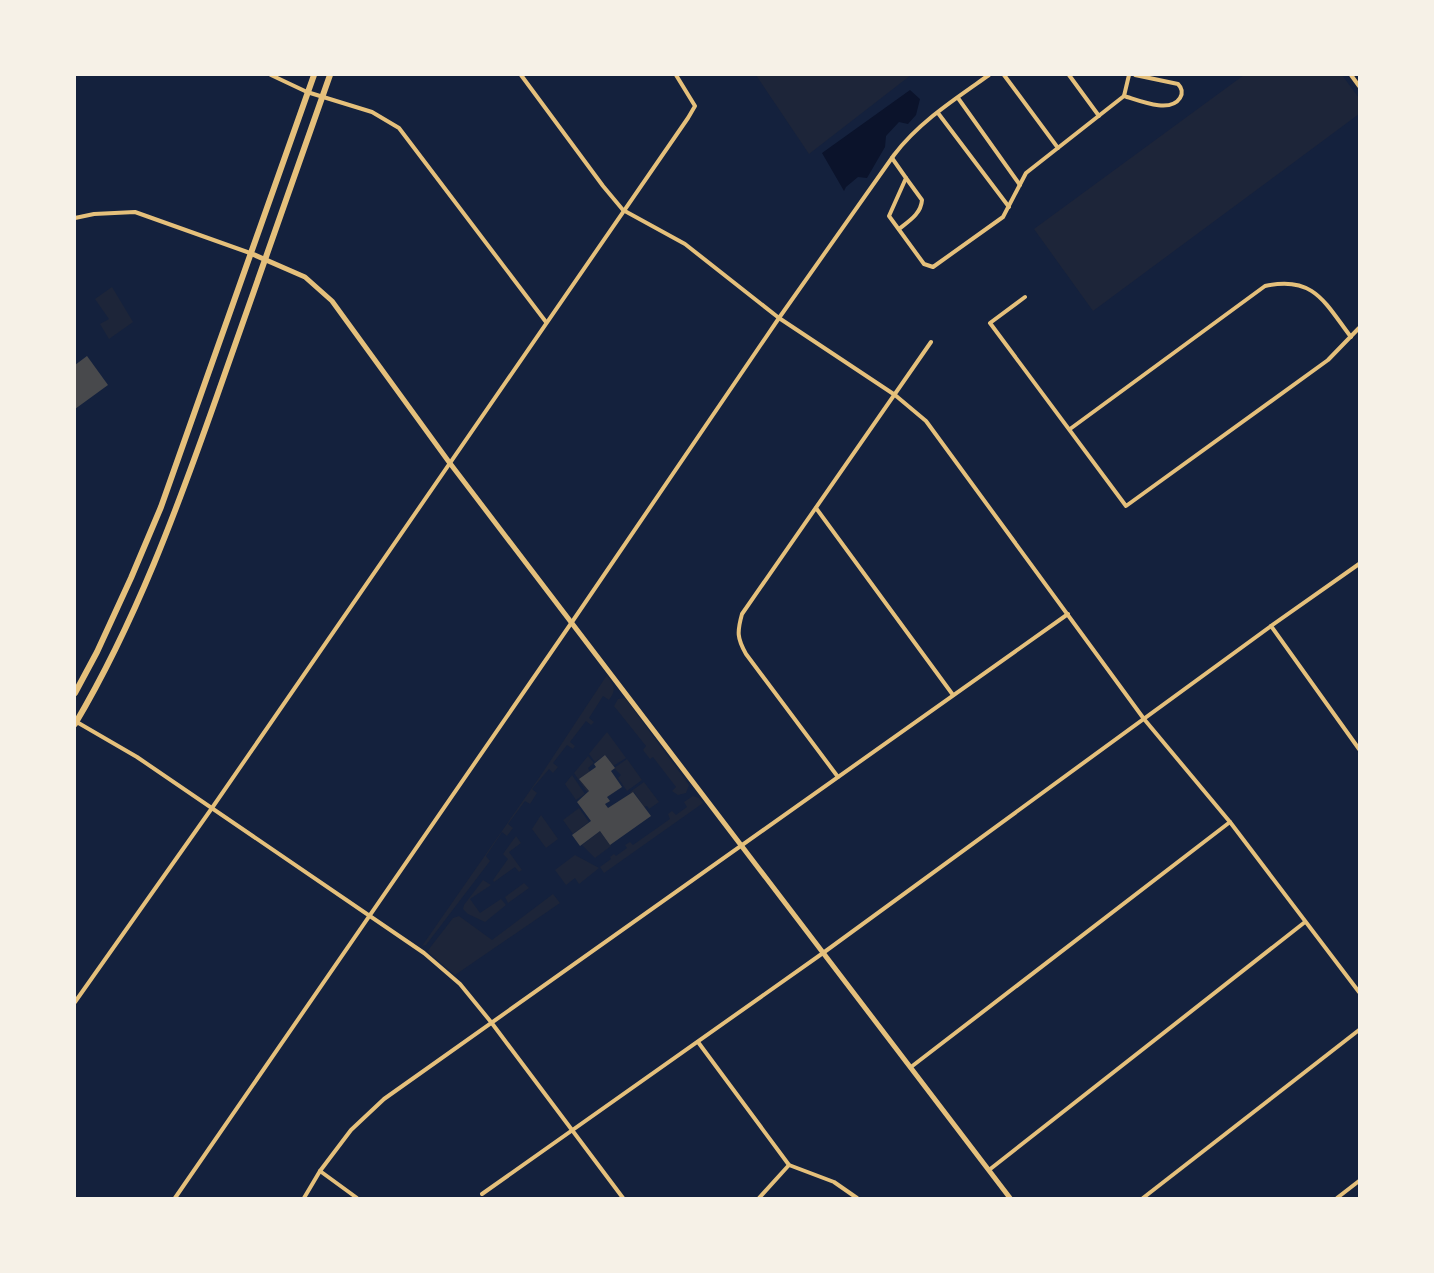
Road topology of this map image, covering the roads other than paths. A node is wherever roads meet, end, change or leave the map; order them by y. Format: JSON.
{"nodes":[{"id":1,"x":271,"y":75,"type":"edge"},
{"id":2,"x":314,"y":75,"type":"edge"},
{"id":3,"x":330,"y":75,"type":"edge"},
{"id":4,"x":521,"y":75,"type":"edge"},
{"id":5,"x":676,"y":75,"type":"edge"},
{"id":6,"x":989,"y":75,"type":"edge"},
{"id":7,"x":1004,"y":75,"type":"edge"},
{"id":8,"x":1069,"y":75,"type":"edge"},
{"id":9,"x":1130,"y":75,"type":"edge"},
{"id":10,"x":1135,"y":75,"type":"edge"},
{"id":11,"x":1351,"y":75,"type":"edge"},
{"id":12,"x":1359,"y":86,"type":"edge"},
{"id":13,"x":307,"y":92,"type":"junction"},
{"id":14,"x":1124,"y":96,"type":"junction"},
{"id":15,"x":322,"y":97,"type":"junction"},
{"id":16,"x":958,"y":98,"type":"junction"},
{"id":17,"x":938,"y":112,"type":"junction"},
{"id":18,"x":1099,"y":116,"type":"junction"},
{"id":19,"x":1058,"y":148,"type":"junction"},
{"id":20,"x":892,"y":158,"type":"junction"},
{"id":21,"x":906,"y":178,"type":"junction"},
{"id":22,"x":1020,"y":185,"type":"junction"},
{"id":23,"x":1008,"y":207,"type":"junction"},
{"id":24,"x":623,"y":210,"type":"junction"},
{"id":25,"x":75,"y":218,"type":"edge"},
{"id":26,"x":898,"y":229,"type":"junction"},
{"id":27,"x":250,"y":253,"type":"junction"},
{"id":28,"x":266,"y":259,"type":"junction"},
{"id":29,"x":1026,"y":297,"type":"dead end"},
{"id":30,"x":779,"y":318,"type":"junction"},
{"id":31,"x":546,"y":322,"type":"junction"},
{"id":32,"x":1359,"y":328,"type":"edge"},
{"id":33,"x":1351,"y":337,"type":"junction"},
{"id":34,"x":931,"y":342,"type":"dead end"},
{"id":35,"x":895,"y":395,"type":"junction"},
{"id":36,"x":1070,"y":429,"type":"junction"},
{"id":37,"x":450,"y":462,"type":"junction"},
{"id":38,"x":816,"y":508,"type":"junction"},
{"id":39,"x":1359,"y":564,"type":"edge"},
{"id":40,"x":1068,"y":614,"type":"junction"},
{"id":41,"x":572,"y":622,"type":"junction"},
{"id":42,"x":1271,"y":626,"type":"junction"},
{"id":43,"x":75,"y":693,"type":"edge"},
{"id":44,"x":953,"y":694,"type":"junction"},
{"id":45,"x":1144,"y":719,"type":"junction"},
{"id":46,"x":76,"y":722,"type":"edge"},
{"id":47,"x":1359,"y":749,"type":"edge"},
{"id":48,"x":838,"y":777,"type":"junction"},
{"id":49,"x":212,"y":808,"type":"junction"},
{"id":50,"x":1230,"y":822,"type":"junction"},
{"id":51,"x":741,"y":846,"type":"junction"},
{"id":52,"x":370,"y":915,"type":"junction"},
{"id":53,"x":1305,"y":922,"type":"junction"},
{"id":54,"x":823,"y":953,"type":"junction"},
{"id":55,"x":1359,"y":992,"type":"edge"},
{"id":56,"x":75,"y":1002,"type":"edge"},
{"id":57,"x":492,"y":1022,"type":"junction"},
{"id":58,"x":1359,"y":1030,"type":"edge"},
{"id":59,"x":698,"y":1042,"type":"junction"},
{"id":60,"x":911,"y":1067,"type":"junction"},
{"id":61,"x":572,"y":1130,"type":"junction"},
{"id":62,"x":789,"y":1164,"type":"junction"},
{"id":63,"x":989,"y":1170,"type":"junction"},
{"id":64,"x":320,"y":1172,"type":"junction"},
{"id":65,"x":1359,"y":1181,"type":"edge"},
{"id":66,"x":482,"y":1194,"type":"dead end"},
{"id":67,"x":175,"y":1198,"type":"edge"},
{"id":68,"x":304,"y":1198,"type":"edge"},
{"id":69,"x":357,"y":1198,"type":"edge"},
{"id":70,"x":623,"y":1198,"type":"edge"},
{"id":71,"x":759,"y":1198,"type":"edge"},
{"id":72,"x":857,"y":1198,"type":"edge"},
{"id":73,"x":1010,"y":1198,"type":"edge"},
{"id":74,"x":1143,"y":1198,"type":"edge"},
{"id":75,"x":1337,"y":1198,"type":"edge"}],
"edges":[{"from":1,"to":13,"type":"street"},
{"from":2,"to":13,"type":"main road"},
{"from":3,"to":15,"type":"main road"},
{"from":4,"to":24,"type":"street"},
{"from":5,"to":24,"type":"street"},
{"from":6,"to":16,"type":"street"},
{"from":7,"to":19,"type":"street"},
{"from":8,"to":18,"type":"street"},
{"from":9,"to":14,"type":"street"},
{"from":10,"to":14,"type":"street"},
{"from":11,"to":12,"type":"street"},
{"from":13,"to":15,"type":"street"},
{"from":13,"to":27,"type":"main road"},
{"from":14,"to":18,"type":"street"},
{"from":15,"to":28,"type":"main road"},
{"from":15,"to":31,"type":"street"},
{"from":16,"to":17,"type":"street"},
{"from":16,"to":22,"type":"street"},
{"from":17,"to":20,"type":"street"},
{"from":17,"to":23,"type":"street"},
{"from":18,"to":19,"type":"street"},
{"from":19,"to":22,"type":"street"},
{"from":20,"to":21,"type":"street"},
{"from":20,"to":30,"type":"street"},
{"from":21,"to":26,"type":"street"},
{"from":21,"to":26,"type":"street"},
{"from":22,"to":23,"type":"street"},
{"from":23,"to":26,"type":"street"},
{"from":24,"to":30,"type":"street"},
{"from":24,"to":31,"type":"street"},
{"from":25,"to":27,"type":"street"},
{"from":27,"to":28,"type":"street"},
{"from":27,"to":43,"type":"main road"},
{"from":28,"to":37,"type":"street"},
{"from":28,"to":46,"type":"main road"},
{"from":29,"to":36,"type":"street"},
{"from":30,"to":35,"type":"street"},
{"from":30,"to":41,"type":"street"},
{"from":31,"to":37,"type":"street"},
{"from":32,"to":33,"type":"street"},
{"from":33,"to":36,"type":"street"},
{"from":33,"to":36,"type":"street"},
{"from":34,"to":35,"type":"street"},
{"from":35,"to":38,"type":"street"},
{"from":35,"to":40,"type":"street"},
{"from":37,"to":41,"type":"street"},
{"from":37,"to":49,"type":"street"},
{"from":38,"to":44,"type":"street"},
{"from":38,"to":48,"type":"street"},
{"from":39,"to":42,"type":"street"},
{"from":40,"to":44,"type":"street"},
{"from":40,"to":45,"type":"street"},
{"from":41,"to":51,"type":"street"},
{"from":41,"to":52,"type":"street"},
{"from":42,"to":45,"type":"street"},
{"from":42,"to":47,"type":"street"},
{"from":44,"to":48,"type":"street"},
{"from":45,"to":50,"type":"street"},
{"from":45,"to":54,"type":"street"},
{"from":46,"to":49,"type":"street"},
{"from":48,"to":51,"type":"street"},
{"from":49,"to":52,"type":"street"},
{"from":49,"to":56,"type":"street"},
{"from":50,"to":53,"type":"street"},
{"from":50,"to":60,"type":"street"},
{"from":51,"to":54,"type":"street"},
{"from":51,"to":57,"type":"street"},
{"from":52,"to":57,"type":"street"},
{"from":52,"to":67,"type":"street"},
{"from":53,"to":55,"type":"street"},
{"from":53,"to":63,"type":"street"},
{"from":54,"to":59,"type":"street"},
{"from":54,"to":60,"type":"street"},
{"from":57,"to":61,"type":"street"},
{"from":57,"to":64,"type":"street"},
{"from":58,"to":74,"type":"street"},
{"from":59,"to":61,"type":"street"},
{"from":59,"to":62,"type":"street"},
{"from":60,"to":63,"type":"street"},
{"from":61,"to":66,"type":"street"},
{"from":61,"to":70,"type":"street"},
{"from":62,"to":71,"type":"street"},
{"from":62,"to":72,"type":"street"},
{"from":63,"to":73,"type":"street"},
{"from":64,"to":68,"type":"street"},
{"from":64,"to":69,"type":"street"},
{"from":65,"to":75,"type":"street"}]}
